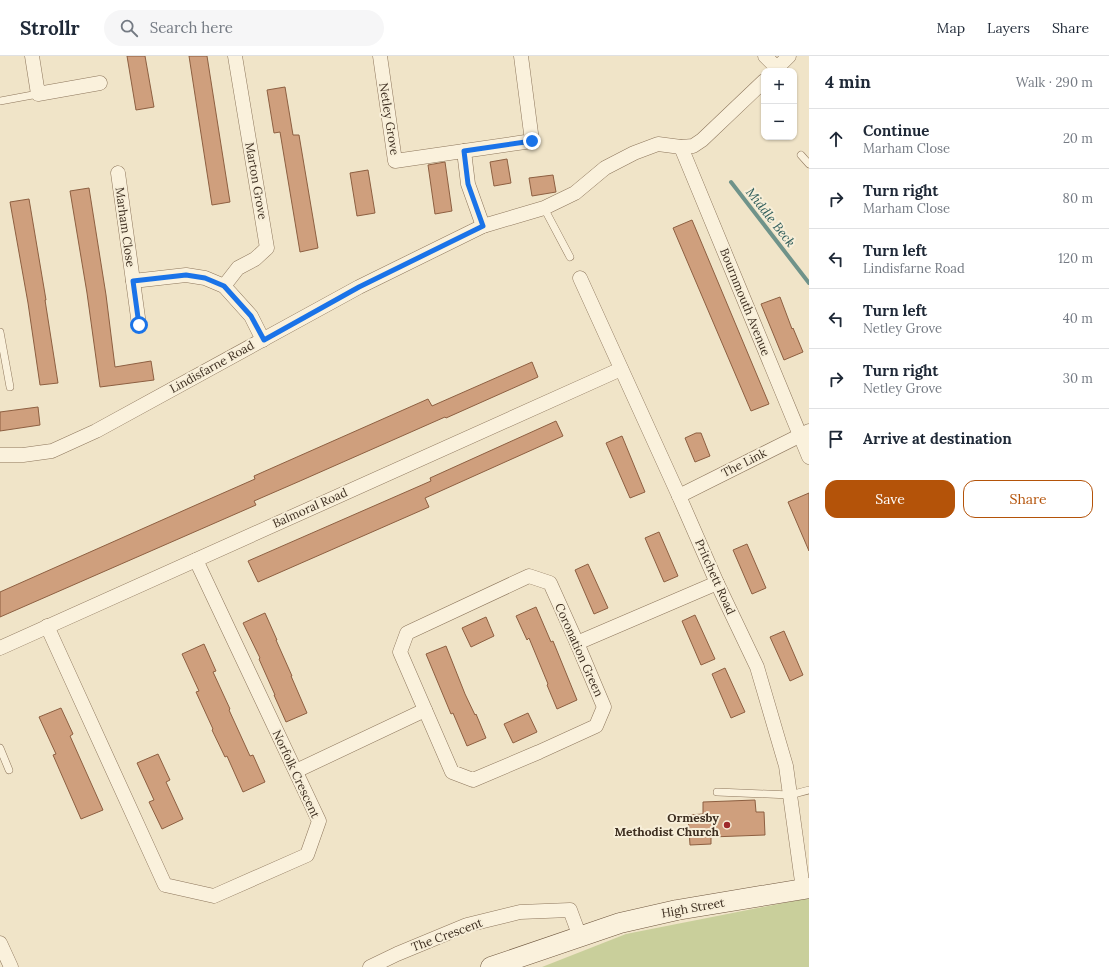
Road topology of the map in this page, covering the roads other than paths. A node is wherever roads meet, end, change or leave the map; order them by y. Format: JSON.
{"nodes":[{"id":1,"x":32,"y":56,"type":"edge"},
{"id":2,"x":235,"y":56,"type":"edge"},
{"id":3,"x":380,"y":56,"type":"edge"},
{"id":4,"x":521,"y":56,"type":"edge"},
{"id":5,"x":765,"y":56,"type":"edge"},
{"id":6,"x":789,"y":56,"type":"edge"},
{"id":7,"x":774,"y":68,"type":"edge"},
{"id":8,"x":778,"y":68,"type":"edge"},
{"id":9,"x":100,"y":83,"type":"dead end"},
{"id":10,"x":761,"y":84,"type":"edge"},
{"id":11,"x":38,"y":94,"type":"junction"},
{"id":12,"x":0,"y":101,"type":"edge"},
{"id":13,"x":681,"y":146,"type":"junction"},
{"id":14,"x":464,"y":151,"type":"junction"},
{"id":15,"x":801,"y":155,"type":"dead end"},
{"id":16,"x":809,"y":164,"type":"edge"},
{"id":17,"x":118,"y":173,"type":"dead end"},
{"id":18,"x":544,"y":208,"type":"junction"},
{"id":19,"x":483,"y":226,"type":"junction"},
{"id":20,"x":570,"y":257,"type":"dead end"},
{"id":21,"x":580,"y":278,"type":"dead end"},
{"id":22,"x":133,"y":281,"type":"junction"},
{"id":23,"x":224,"y":286,"type":"junction"},
{"id":24,"x":139,"y":325,"type":"dead end"},
{"id":25,"x":0,"y":332,"type":"edge"},
{"id":26,"x":264,"y":340,"type":"junction"},
{"id":27,"x":621,"y":369,"type":"junction"},
{"id":28,"x":10,"y":386,"type":"dead end"},
{"id":29,"x":804,"y":433,"type":"edge"},
{"id":30,"x":0,"y":455,"type":"edge"},
{"id":31,"x":809,"y":458,"type":"edge"},
{"id":32,"x":679,"y":496,"type":"junction"},
{"id":33,"x":196,"y":560,"type":"junction"},
{"id":34,"x":717,"y":583,"type":"junction"},
{"id":35,"x":47,"y":626,"type":"junction"},
{"id":36,"x":577,"y":644,"type":"junction"},
{"id":37,"x":0,"y":648,"type":"edge"},
{"id":38,"x":425,"y":710,"type":"junction"},
{"id":39,"x":0,"y":748,"type":"edge"},
{"id":40,"x":9,"y":770,"type":"dead end"},
{"id":41,"x":296,"y":772,"type":"junction"},
{"id":42,"x":809,"y":790,"type":"edge"},
{"id":43,"x":717,"y":792,"type":"dead end"},
{"id":44,"x":790,"y":795,"type":"junction"},
{"id":45,"x":806,"y":889,"type":"edge"},
{"id":46,"x":580,"y":937,"type":"junction"},
{"id":47,"x":0,"y":943,"type":"edge"},
{"id":48,"x":11,"y":967,"type":"edge"},
{"id":49,"x":370,"y":967,"type":"edge"},
{"id":50,"x":491,"y":967,"type":"edge"}],
"edges":[{"from":1,"to":11,"type":"street"},
{"from":2,"to":23,"type":"street","name":"Marton Grove"},
{"from":3,"to":14,"type":"street","name":"Netley Grove"},
{"from":4,"to":14,"type":"street","name":"Netley Grove"},
{"from":5,"to":7,"type":"street"},
{"from":6,"to":8,"type":"street"},
{"from":9,"to":11,"type":"street"},
{"from":10,"to":13,"type":"street","name":"Lindisfarne Road"},
{"from":11,"to":12,"type":"lane"},
{"from":13,"to":18,"type":"street","name":"Lindisfarne Road"},
{"from":13,"to":29,"type":"street","name":"Bournmouth Avenue"},
{"from":14,"to":19,"type":"street"},
{"from":15,"to":16,"type":"lane"},
{"from":17,"to":22,"type":"street","name":"Marham Close"},
{"from":18,"to":19,"type":"street","name":"Lindisfarne Road"},
{"from":18,"to":20,"type":"lane"},
{"from":19,"to":26,"type":"street","name":"Lindisfarne Road"},
{"from":21,"to":27,"type":"street","name":"Pritchett Road"},
{"from":22,"to":23,"type":"street","name":"Marham Close"},
{"from":22,"to":24,"type":"street","name":"Marham Close"},
{"from":23,"to":26,"type":"street","name":"Marham Close"},
{"from":25,"to":28,"type":"lane"},
{"from":26,"to":30,"type":"street","name":"Lindisfarne Road"},
{"from":27,"to":32,"type":"street","name":"Pritchett Road"},
{"from":27,"to":33,"type":"street","name":"Balmoral Road"},
{"from":29,"to":31,"type":"street","name":"Bournmouth Avenue"},
{"from":29,"to":32,"type":"street","name":"The Link"},
{"from":32,"to":34,"type":"street","name":"Pritchett Road"},
{"from":33,"to":35,"type":"street","name":"Balmoral Road"},
{"from":33,"to":41,"type":"street","name":"Norfolk Crescent"},
{"from":34,"to":36,"type":"street"},
{"from":34,"to":44,"type":"street","name":"Pritchett Road"},
{"from":35,"to":37,"type":"street","name":"Balmoral Road"},
{"from":35,"to":41,"type":"street","name":"Norfolk Crescent"},
{"from":36,"to":38,"type":"street","name":"Coronation Green"},
{"from":36,"to":38,"type":"street","name":"Coronation Green"},
{"from":38,"to":41,"type":"street"},
{"from":39,"to":40,"type":"lane"},
{"from":42,"to":44,"type":"lane"},
{"from":43,"to":44,"type":"lane"},
{"from":44,"to":45,"type":"street","name":"Pritchett Road"},
{"from":45,"to":46,"type":"main road","name":"High Street"},
{"from":46,"to":49,"type":"street","name":"The Crescent"},
{"from":46,"to":50,"type":"main road","name":"High Street"},
{"from":47,"to":48,"type":"street"}]}
